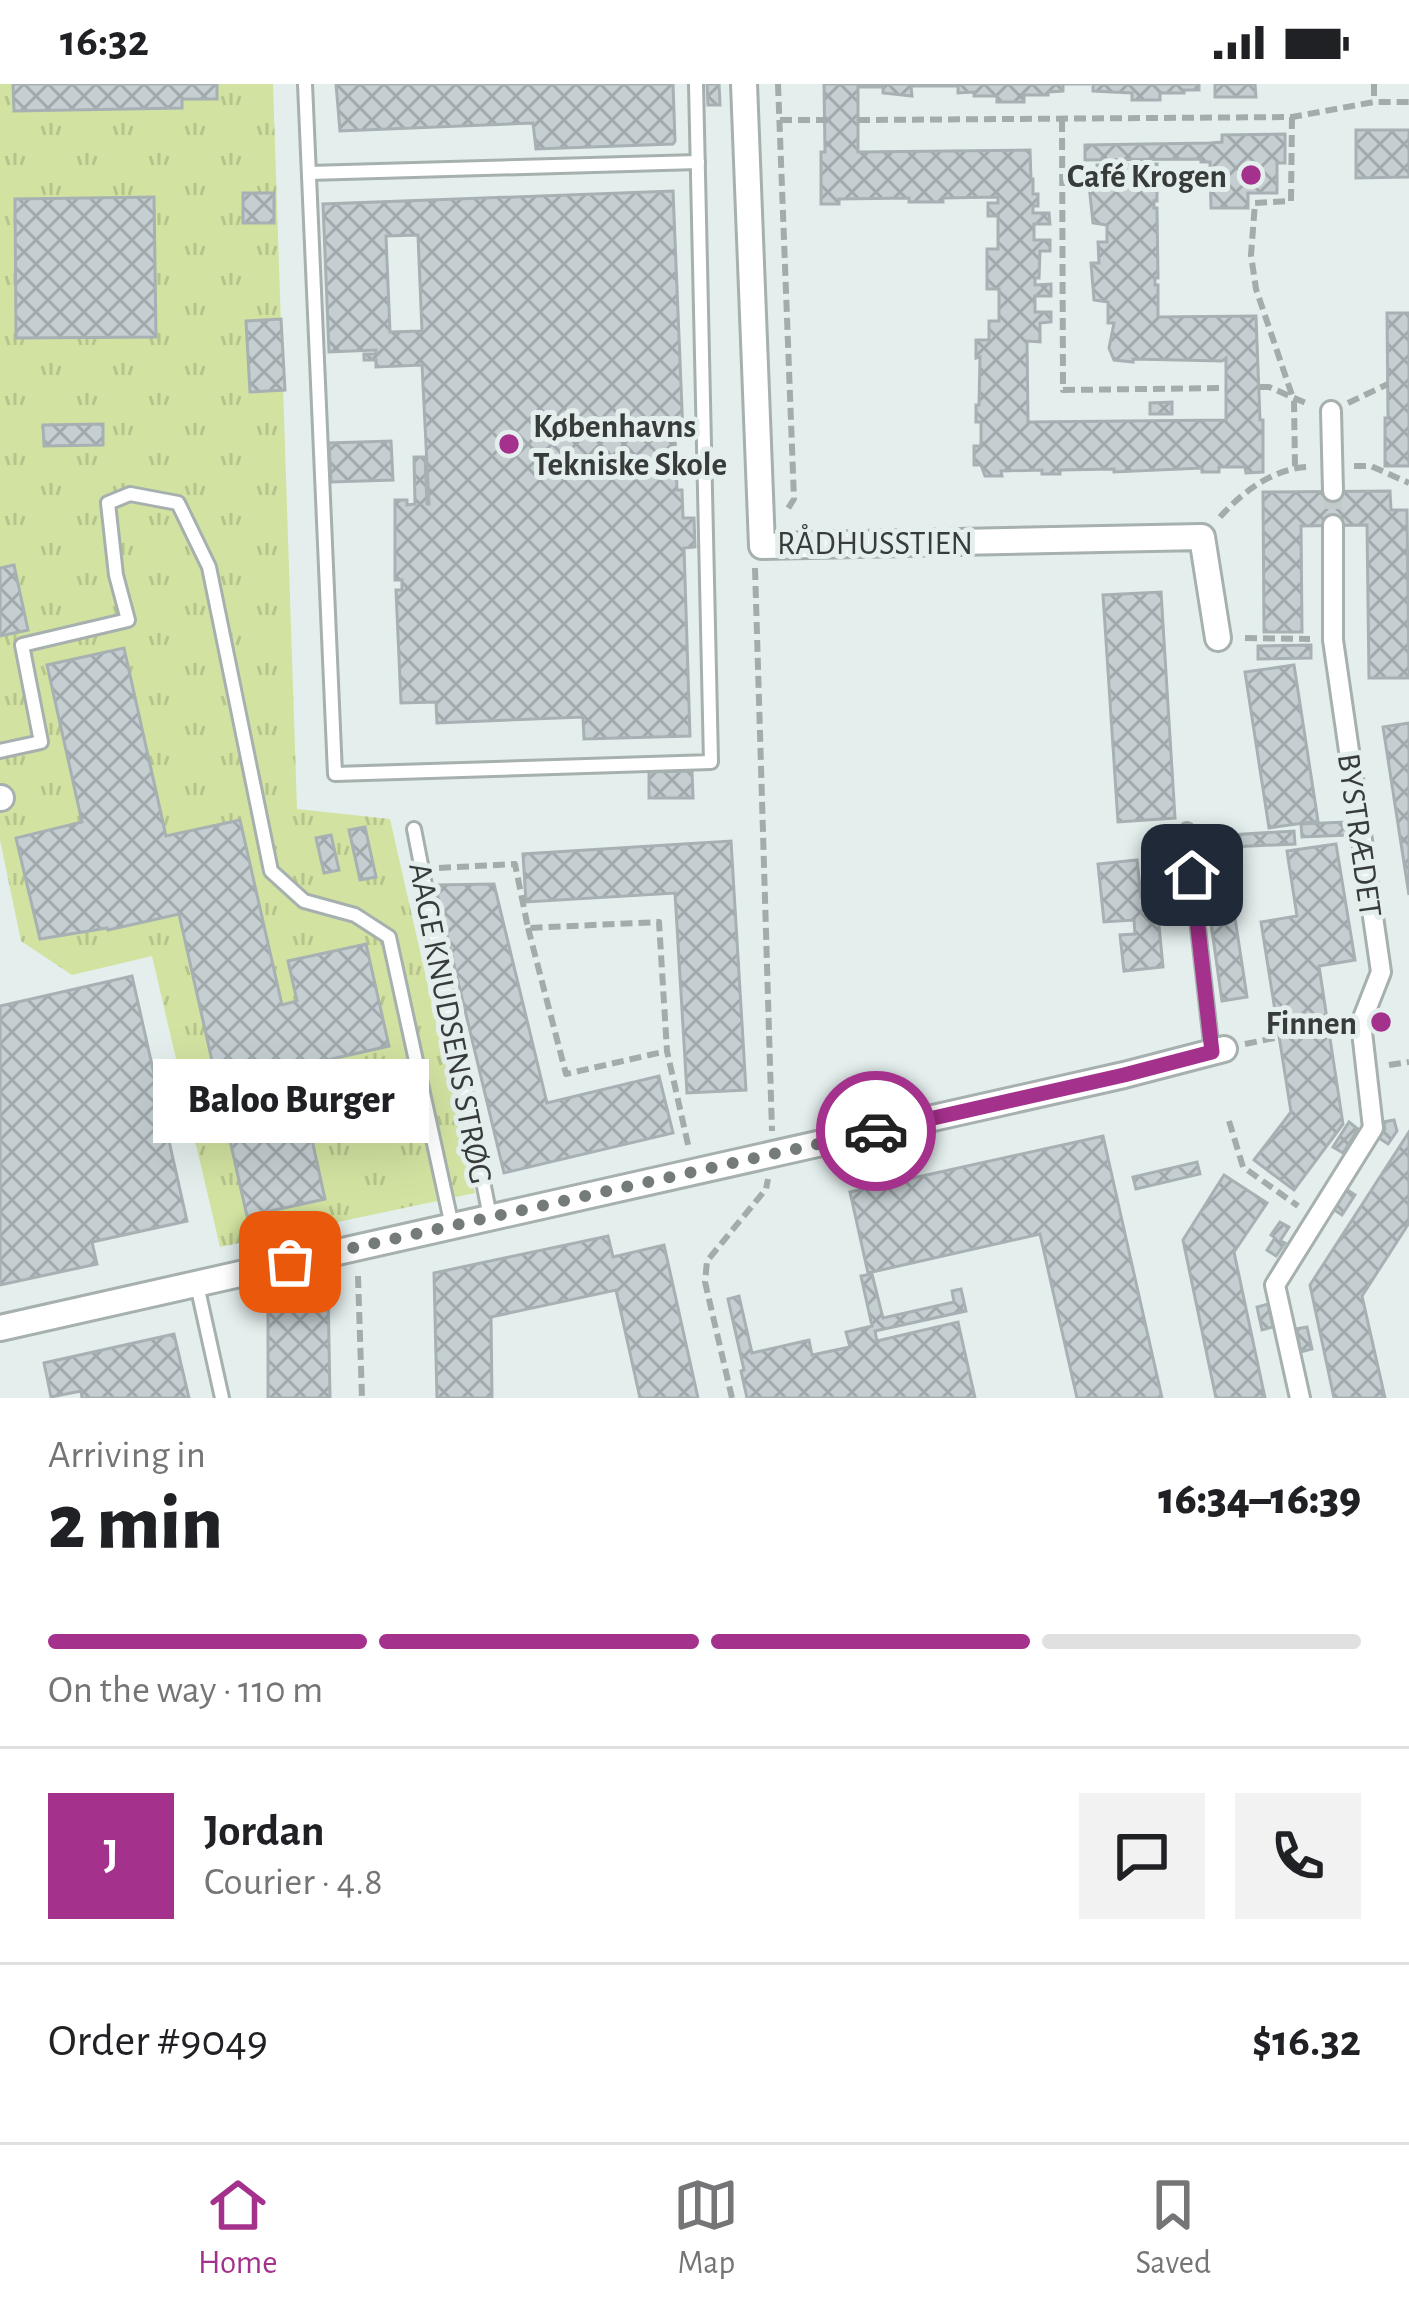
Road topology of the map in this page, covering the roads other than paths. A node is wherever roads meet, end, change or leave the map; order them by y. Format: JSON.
{"nodes":[{"id":1,"x":305,"y":84,"type":"edge"},
{"id":2,"x":696,"y":84,"type":"edge"},
{"id":3,"x":744,"y":84,"type":"edge"},
{"id":4,"x":698,"y":162,"type":"junction"},
{"id":5,"x":309,"y":173,"type":"junction"},
{"id":6,"x":1331,"y":411,"type":"dead end"},
{"id":7,"x":1333,"y":491,"type":"tunnel mouth"},
{"id":8,"x":1333,"y":525,"type":"tunnel mouth"},
{"id":9,"x":1218,"y":638,"type":"road end"},
{"id":10,"x":0,"y":751,"type":"edge"},
{"id":11,"x":414,"y":830,"type":"dead end"},
{"id":12,"x":1187,"y":830,"type":"dead end"},
{"id":13,"x":1218,"y":1050,"type":"joint"},
{"id":14,"x":490,"y":1217,"type":"junction"},
{"id":15,"x":452,"y":1226,"type":"junction"},
{"id":16,"x":197,"y":1283,"type":"junction"},
{"id":17,"x":0,"y":1328,"type":"edge"},
{"id":18,"x":222,"y":1398,"type":"edge"},
{"id":19,"x":1300,"y":1398,"type":"edge"}],
"edges":[{"from":1,"to":5,"type":"lane"},
{"from":2,"to":4,"type":"lane"},
{"from":3,"to":9,"type":"street","name":"RÅDHUSSTIEN"},
{"from":4,"to":5,"type":"lane"},
{"from":4,"to":5,"type":"lane"},
{"from":6,"to":7,"type":"street"},
{"from":8,"to":19,"type":"street","name":"BYSTRÆDET"},
{"from":10,"to":15,"type":"lane"},
{"from":11,"to":14,"type":"lane","name":"AAGE KNUDSENS STRØG"},
{"from":12,"to":13,"type":"lane"},
{"from":13,"to":14,"type":"street"},
{"from":14,"to":15,"type":"street"},
{"from":15,"to":16,"type":"street"},
{"from":16,"to":17,"type":"street"},
{"from":16,"to":18,"type":"lane"}]}
